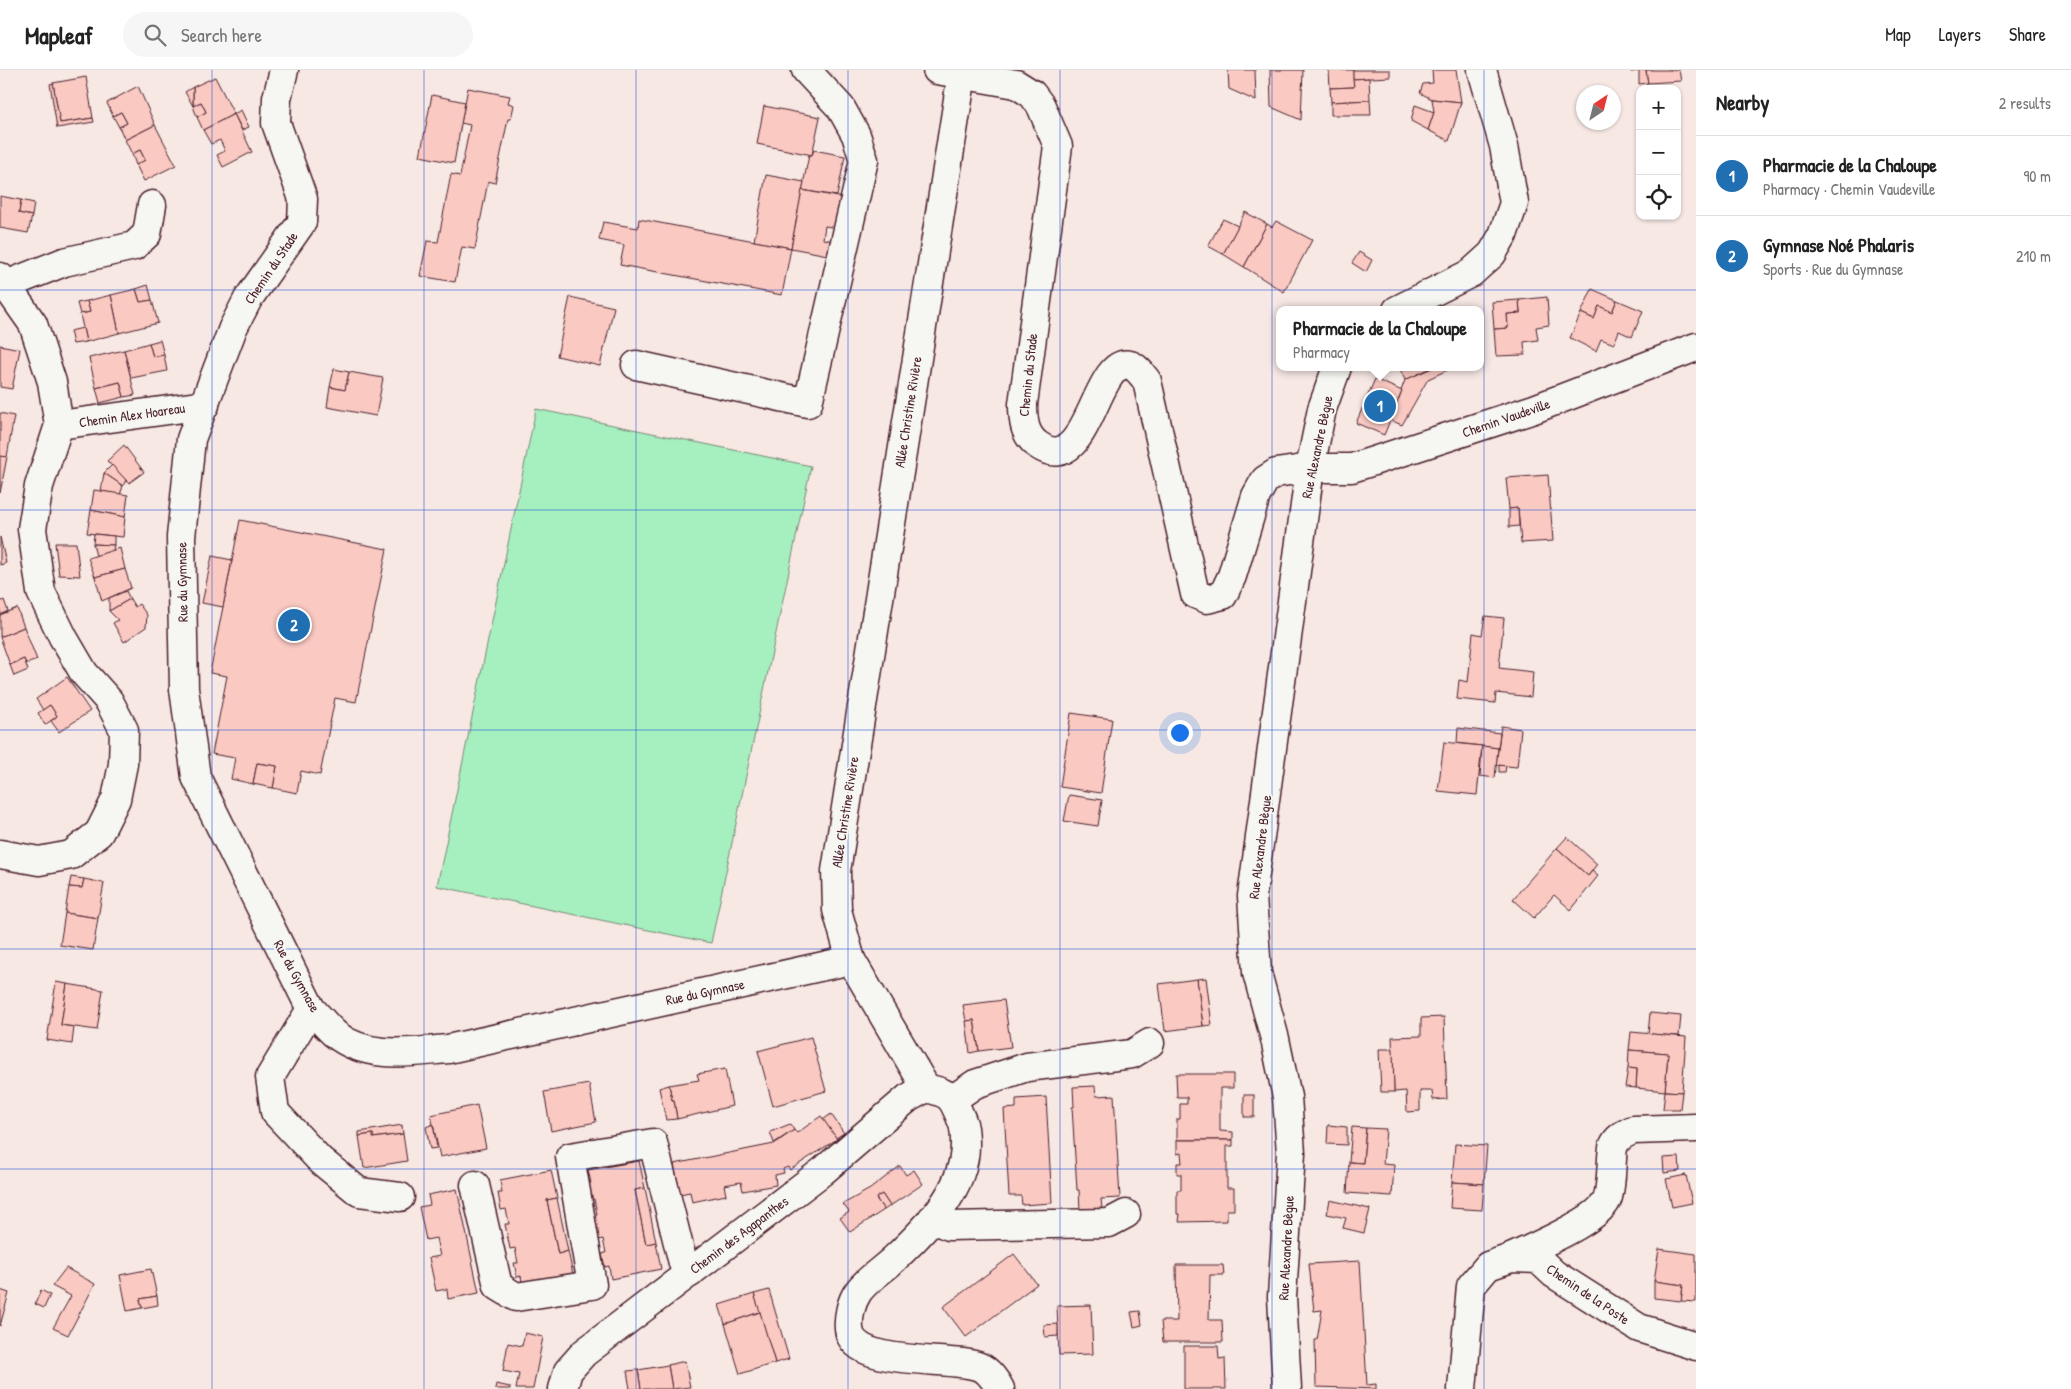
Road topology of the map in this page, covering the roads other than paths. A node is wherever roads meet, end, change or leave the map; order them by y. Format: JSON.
{"nodes":[{"id":1,"x":284,"y":70,"type":"edge"},
{"id":2,"x":806,"y":70,"type":"edge"},
{"id":3,"x":1482,"y":70,"type":"edge"},
{"id":4,"x":950,"y":72,"type":"edge"},
{"id":5,"x":152,"y":205,"type":"dead end"},
{"id":6,"x":3,"y":281,"type":"edge"},
{"id":7,"x":1405,"y":306,"type":"edge"},
{"id":8,"x":1696,"y":347,"type":"edge"},
{"id":9,"x":636,"y":365,"type":"dead end"},
{"id":10,"x":1336,"y":371,"type":"edge"},
{"id":11,"x":205,"y":405,"type":"junction"},
{"id":12,"x":59,"y":425,"type":"junction"},
{"id":13,"x":1310,"y":468,"type":"junction"},
{"id":14,"x":0,"y":854,"type":"edge"},
{"id":15,"x":851,"y":960,"type":"junction"},
{"id":16,"x":311,"y":1009,"type":"junction"},
{"id":17,"x":1150,"y":1043,"type":"dead end"},
{"id":18,"x":926,"y":1088,"type":"junction"},
{"id":19,"x":953,"y":1099,"type":"junction"},
{"id":20,"x":1696,"y":1128,"type":"edge"},
{"id":21,"x":476,"y":1184,"type":"dead end"},
{"id":22,"x":400,"y":1197,"type":"dead end"},
{"id":23,"x":1126,"y":1214,"type":"dead end"},
{"id":24,"x":932,"y":1219,"type":"junction"},
{"id":25,"x":1511,"y":1258,"type":"junction"},
{"id":26,"x":690,"y":1273,"type":"junction"},
{"id":27,"x":1696,"y":1346,"type":"edge"},
{"id":28,"x":563,"y":1389,"type":"edge"},
{"id":29,"x":1000,"y":1389,"type":"edge"},
{"id":30,"x":1287,"y":1389,"type":"edge"},
{"id":31,"x":1462,"y":1389,"type":"edge"}],
"edges":[{"from":1,"to":11,"type":"street","name":"Chemin du Stade"},
{"from":2,"to":9,"type":"street"},
{"from":3,"to":7,"type":"street"},
{"from":4,"to":13,"type":"street","name":"Chemin du Stade"},
{"from":4,"to":15,"type":"street","name":"Allée Christine Rivière"},
{"from":5,"to":6,"type":"street"},
{"from":6,"to":12,"type":"street","name":"Chemin Alex Hoareau"},
{"from":8,"to":13,"type":"street","name":"Chemin Vaudeville"},
{"from":10,"to":13,"type":"street","name":"Rue Alexandre Bègue"},
{"from":11,"to":12,"type":"street","name":"Chemin Alex Hoareau"},
{"from":11,"to":16,"type":"street","name":"Rue du Gymnase"},
{"from":12,"to":14,"type":"street","name":"Chemin Alex Hoareau"},
{"from":13,"to":30,"type":"street","name":"Rue Alexandre Bègue"},
{"from":15,"to":16,"type":"street","name":"Rue du Gymnase"},
{"from":15,"to":18,"type":"street","name":"Allée Christine Rivière"},
{"from":16,"to":22,"type":"street"},
{"from":17,"to":19,"type":"street"},
{"from":18,"to":19,"type":"street"},
{"from":18,"to":26,"type":"street","name":"Chemin des Agapanthes"},
{"from":19,"to":24,"type":"street"},
{"from":20,"to":25,"type":"street"},
{"from":21,"to":26,"type":"street"},
{"from":23,"to":24,"type":"street"},
{"from":24,"to":29,"type":"street"},
{"from":25,"to":27,"type":"street","name":"Chemin de la Poste"},
{"from":25,"to":31,"type":"street","name":"Chemin de la Poste"},
{"from":26,"to":28,"type":"street","name":"Chemin des Agapanthes"}]}
